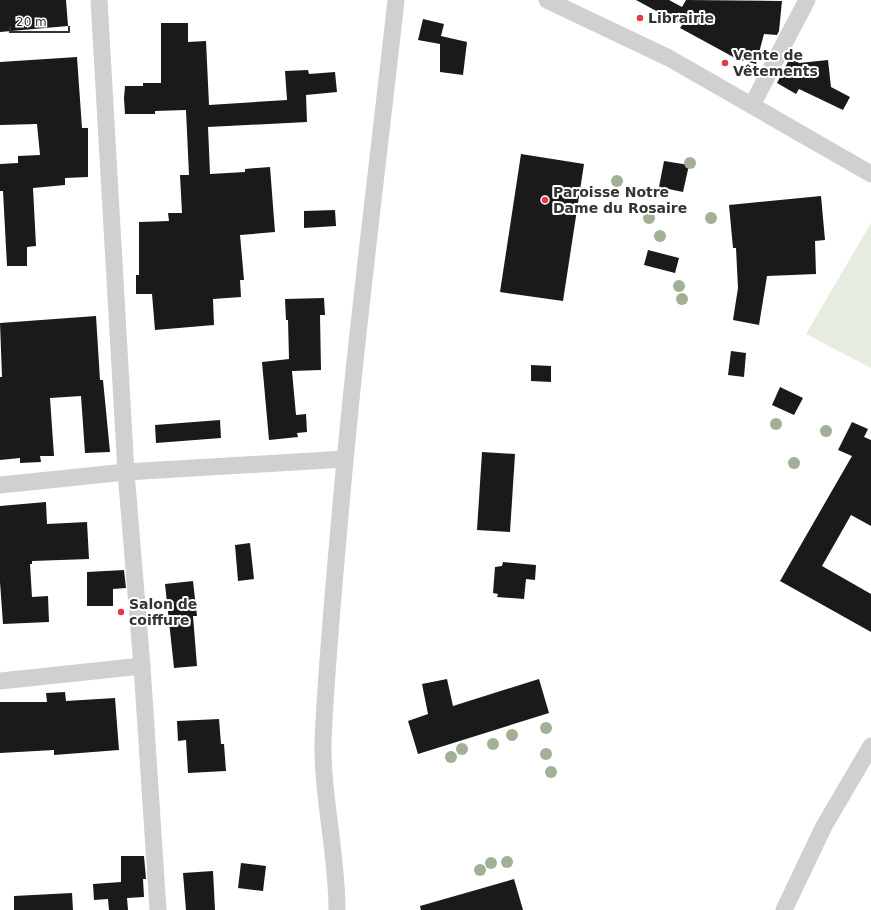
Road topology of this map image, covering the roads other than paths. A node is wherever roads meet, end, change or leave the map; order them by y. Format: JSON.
{"nodes":[{"id":1,"x":99,"y":0,"type":"edge"},
{"id":2,"x":396,"y":0,"type":"edge"},
{"id":3,"x":547,"y":0,"type":"edge"},
{"id":4,"x":807,"y":0,"type":"edge"},
{"id":5,"x":752,"y":105,"type":"junction"},
{"id":6,"x":871,"y":174,"type":"edge"},
{"id":7,"x":345,"y":459,"type":"junction"},
{"id":8,"x":126,"y":472,"type":"junction"},
{"id":9,"x":0,"y":485,"type":"edge"},
{"id":10,"x":142,"y":666,"type":"junction"},
{"id":11,"x":0,"y":681,"type":"edge"},
{"id":12,"x":871,"y":746,"type":"edge"},
{"id":13,"x":787,"y":909,"type":"edge"},
{"id":14,"x":158,"y":910,"type":"edge"},
{"id":15,"x":337,"y":910,"type":"edge"}],
"edges":[{"from":1,"to":8,"type":"street"},
{"from":2,"to":7,"type":"street"},
{"from":3,"to":5,"type":"street"},
{"from":4,"to":5,"type":"street"},
{"from":5,"to":6,"type":"street"},
{"from":7,"to":8,"type":"street"},
{"from":7,"to":15,"type":"street"},
{"from":8,"to":9,"type":"street"},
{"from":8,"to":10,"type":"street"},
{"from":10,"to":11,"type":"street"},
{"from":10,"to":14,"type":"street"},
{"from":12,"to":13,"type":"street"}]}
